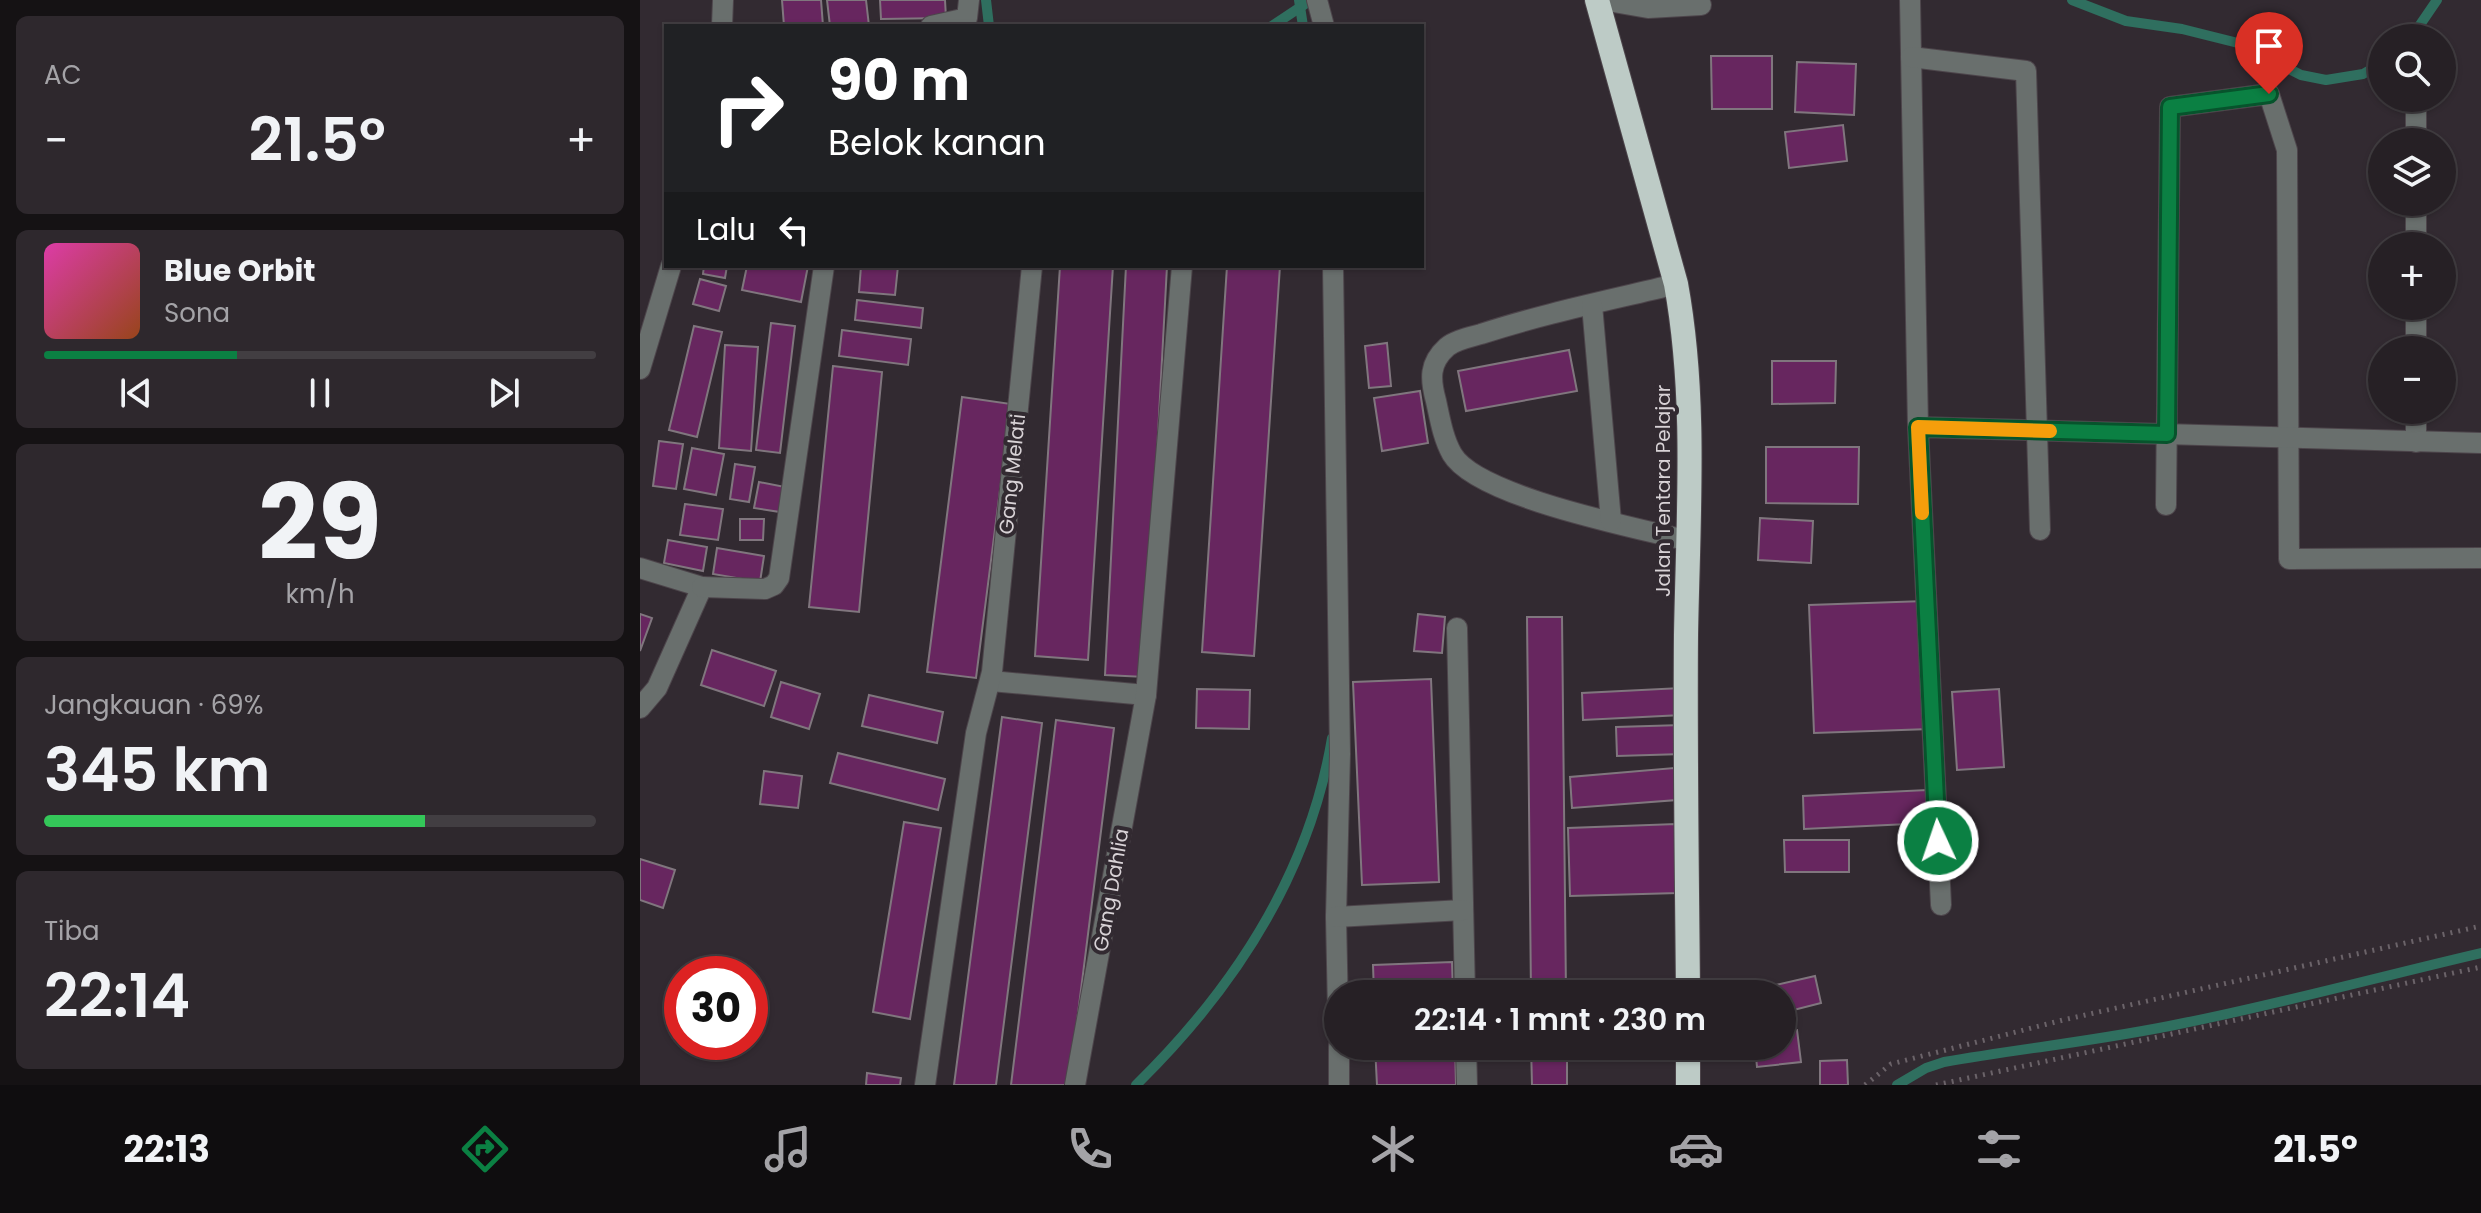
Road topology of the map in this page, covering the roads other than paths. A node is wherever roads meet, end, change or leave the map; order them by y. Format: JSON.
{"nodes":[{"id":1,"x":723,"y":0,"type":"edge"},
{"id":2,"x":969,"y":0,"type":"edge"},
{"id":3,"x":1317,"y":0,"type":"edge"},
{"id":4,"x":1599,"y":0,"type":"edge"},
{"id":5,"x":1910,"y":0,"type":"edge"},
{"id":6,"x":1701,"y":5,"type":"dead end"},
{"id":7,"x":722,"y":24,"type":"edge"},
{"id":8,"x":940,"y":24,"type":"edge"},
{"id":9,"x":1323,"y":24,"type":"edge"},
{"id":10,"x":1911,"y":57,"type":"junction"},
{"id":11,"x":670,"y":268,"type":"edge"},
{"id":12,"x":824,"y":268,"type":"edge"},
{"id":13,"x":1032,"y":268,"type":"edge"},
{"id":14,"x":1182,"y":268,"type":"edge"},
{"id":15,"x":1333,"y":268,"type":"edge"},
{"id":16,"x":1676,"y":284,"type":"junction"},
{"id":17,"x":1592,"y":305,"type":"junction"},
{"id":18,"x":640,"y":369,"type":"edge"},
{"id":19,"x":2416,"y":424,"type":"edge"},
{"id":20,"x":1918,"y":427,"type":"junction"},
{"id":21,"x":2038,"y":431,"type":"junction"},
{"id":22,"x":2167,"y":434,"type":"junction"},
{"id":23,"x":2286,"y":438,"type":"junction"},
{"id":24,"x":2416,"y":442,"type":"junction"},
{"id":25,"x":2481,"y":443,"type":"edge"},
{"id":26,"x":2166,"y":505,"type":"dead end"},
{"id":27,"x":1611,"y":521,"type":"junction"},
{"id":28,"x":2040,"y":530,"type":"dead end"},
{"id":29,"x":1689,"y":541,"type":"junction"},
{"id":30,"x":2481,"y":558,"type":"edge"},
{"id":31,"x":640,"y":568,"type":"edge"},
{"id":32,"x":702,"y":587,"type":"junction"},
{"id":33,"x":1457,"y":628,"type":"dead end"},
{"id":34,"x":991,"y":681,"type":"junction"},
{"id":35,"x":649,"y":686,"type":"edge"},
{"id":36,"x":1146,"y":695,"type":"junction"},
{"id":37,"x":640,"y":708,"type":"edge"},
{"id":38,"x":1941,"y":905,"type":"dead end"},
{"id":39,"x":1463,"y":910,"type":"junction"},
{"id":40,"x":1336,"y":917,"type":"junction"},
{"id":41,"x":1337,"y":980,"type":"edge"},
{"id":42,"x":1465,"y":980,"type":"edge"},
{"id":43,"x":1688,"y":980,"type":"edge"},
{"id":44,"x":1339,"y":1060,"type":"edge"},
{"id":45,"x":1466,"y":1060,"type":"edge"},
{"id":46,"x":1688,"y":1060,"type":"edge"},
{"id":47,"x":925,"y":1085,"type":"edge"},
{"id":48,"x":1075,"y":1085,"type":"edge"},
{"id":49,"x":1339,"y":1085,"type":"edge"},
{"id":50,"x":1467,"y":1085,"type":"edge"},
{"id":51,"x":1688,"y":1085,"type":"edge"}],
"edges":[{"from":1,"to":7,"type":"street"},
{"from":2,"to":8,"type":"street"},
{"from":3,"to":9,"type":"street"},
{"from":4,"to":6,"type":"street"},
{"from":4,"to":16,"type":"highway","name":"Jalan Tentara Pelajar"},
{"from":5,"to":10,"type":"street"},
{"from":10,"to":20,"type":"street"},
{"from":10,"to":21,"type":"street"},
{"from":11,"to":18,"type":"street"},
{"from":12,"to":32,"type":"street"},
{"from":13,"to":34,"type":"street","name":"Gang Melati"},
{"from":14,"to":36,"type":"street","name":"Gang Dahlia"},
{"from":15,"to":40,"type":"street"},
{"from":16,"to":17,"type":"street"},
{"from":16,"to":29,"type":"highway","name":"Jalan Tentara Pelajar"},
{"from":17,"to":27,"type":"street"},
{"from":17,"to":27,"type":"street"},
{"from":19,"to":24,"type":"street"},
{"from":20,"to":21,"type":"street"},
{"from":20,"to":38,"type":"street"},
{"from":21,"to":22,"type":"street"},
{"from":21,"to":28,"type":"street"},
{"from":22,"to":23,"type":"street"},
{"from":22,"to":23,"type":"street"},
{"from":22,"to":26,"type":"street"},
{"from":23,"to":24,"type":"street"},
{"from":23,"to":30,"type":"street"},
{"from":24,"to":25,"type":"street"},
{"from":27,"to":29,"type":"street"},
{"from":29,"to":43,"type":"highway","name":"Jalan Tentara Pelajar"},
{"from":31,"to":32,"type":"street"},
{"from":32,"to":35,"type":"street"},
{"from":33,"to":39,"type":"street"},
{"from":34,"to":36,"type":"street"},
{"from":34,"to":47,"type":"street","name":"Gang Melati"},
{"from":35,"to":37,"type":"street"},
{"from":36,"to":48,"type":"street","name":"Gang Dahlia"},
{"from":39,"to":40,"type":"street"},
{"from":39,"to":42,"type":"street"},
{"from":40,"to":41,"type":"street"},
{"from":44,"to":49,"type":"street"},
{"from":45,"to":50,"type":"street"},
{"from":46,"to":51,"type":"highway"}]}
